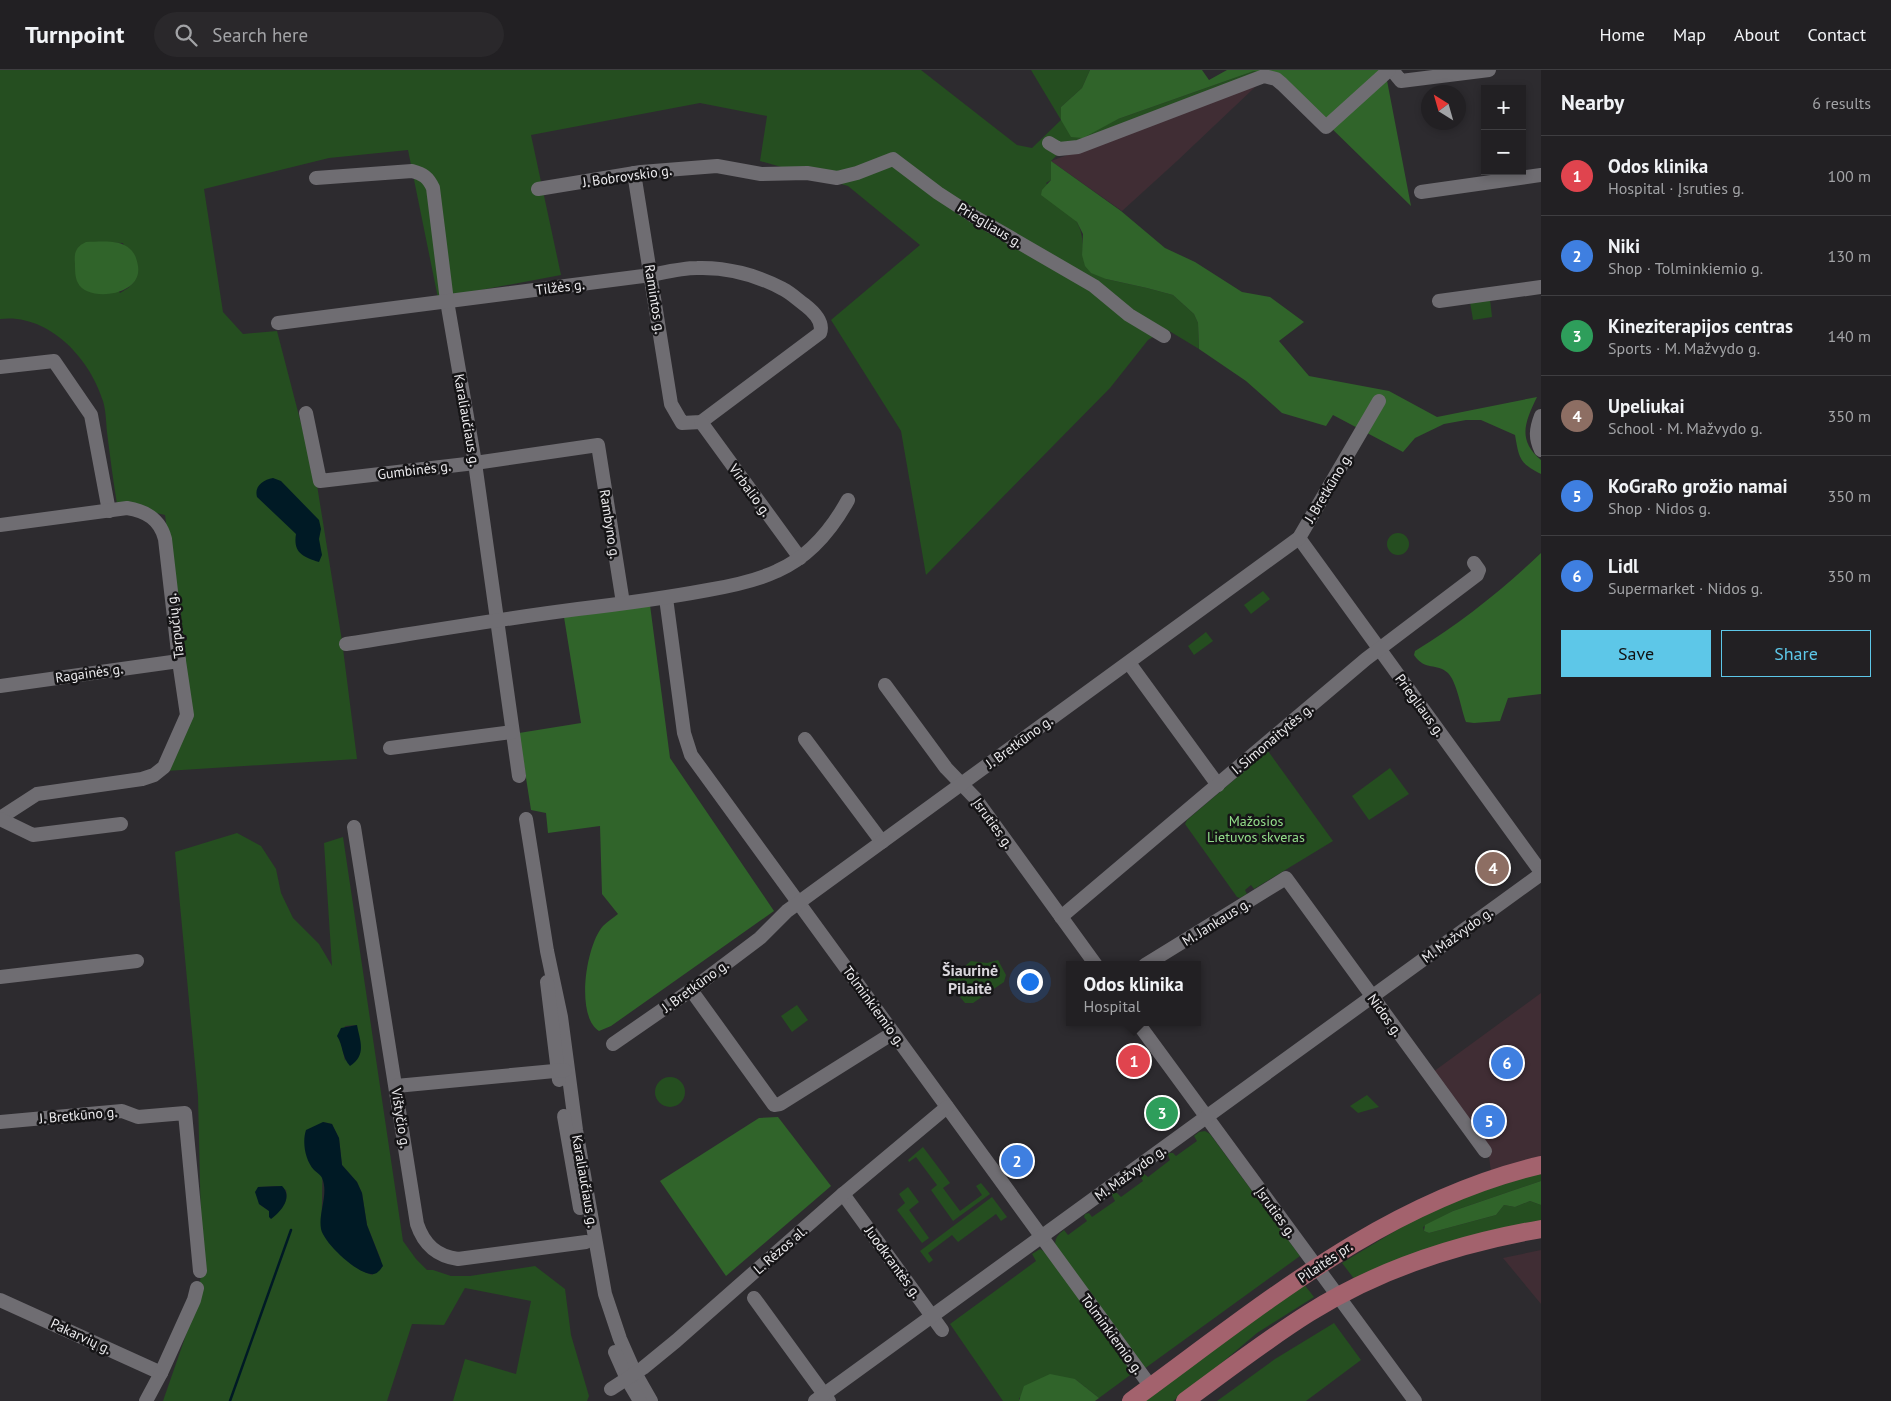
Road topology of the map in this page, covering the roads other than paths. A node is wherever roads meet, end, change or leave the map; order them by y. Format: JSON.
{"nodes":[{"id":1,"x":1489,"y":70,"type":"edge"},
{"id":2,"x":1387,"y":73,"type":"edge"},
{"id":3,"x":1049,"y":142,"type":"dead end"},
{"id":4,"x":634,"y":173,"type":"junction"},
{"id":5,"x":807,"y":173,"type":"joint"},
{"id":6,"x":1541,"y":175,"type":"edge"},
{"id":7,"x":316,"y":178,"type":"dead end"},
{"id":8,"x":538,"y":190,"type":"dead end"},
{"id":9,"x":1421,"y":192,"type":"dead end"},
{"id":10,"x":651,"y":275,"type":"junction"},
{"id":11,"x":1541,"y":287,"type":"edge"},
{"id":12,"x":447,"y":301,"type":"junction"},
{"id":13,"x":1439,"y":301,"type":"dead end"},
{"id":14,"x":278,"y":323,"type":"dead end"},
{"id":15,"x":1164,"y":336,"type":"dead end"},
{"id":16,"x":0,"y":367,"type":"edge"},
{"id":17,"x":1379,"y":401,"type":"dead end"},
{"id":18,"x":306,"y":413,"type":"dead end"},
{"id":19,"x":1541,"y":416,"type":"edge"},
{"id":20,"x":701,"y":422,"type":"junction"},
{"id":21,"x":598,"y":445,"type":"joint"},
{"id":22,"x":1539,"y":445,"type":"edge"},
{"id":23,"x":475,"y":463,"type":"junction"},
{"id":24,"x":848,"y":500,"type":"dead end"},
{"id":25,"x":109,"y":511,"type":"junction"},
{"id":26,"x":0,"y":524,"type":"edge"},
{"id":27,"x":1299,"y":538,"type":"junction"},
{"id":28,"x":800,"y":558,"type":"junction"},
{"id":29,"x":1474,"y":563,"type":"dead end"},
{"id":30,"x":666,"y":598,"type":"junction"},
{"id":31,"x":623,"y":603,"type":"junction"},
{"id":32,"x":497,"y":621,"type":"junction"},
{"id":33,"x":346,"y":644,"type":"dead end"},
{"id":34,"x":1379,"y":649,"type":"junction"},
{"id":35,"x":179,"y":661,"type":"junction"},
{"id":36,"x":1129,"y":663,"type":"junction"},
{"id":37,"x":885,"y":685,"type":"dead end"},
{"id":38,"x":0,"y":686,"type":"edge"},
{"id":39,"x":512,"y":732,"type":"junction"},
{"id":40,"x":805,"y":739,"type":"dead end"},
{"id":41,"x":390,"y":748,"type":"dead end"},
{"id":42,"x":519,"y":776,"type":"dead end"},
{"id":43,"x":962,"y":784,"type":"junction"},
{"id":44,"x":1218,"y":784,"type":"junction"},
{"id":45,"x":0,"y":819,"type":"edge"},
{"id":46,"x":526,"y":819,"type":"dead end"},
{"id":47,"x":121,"y":824,"type":"dead end"},
{"id":48,"x":354,"y":827,"type":"dead end"},
{"id":49,"x":882,"y":842,"type":"junction"},
{"id":50,"x":1541,"y":873,"type":"edge"},
{"id":51,"x":1286,"y":878,"type":"joint"},
{"id":52,"x":798,"y":902,"type":"junction"},
{"id":53,"x":1061,"y":917,"type":"junction"},
{"id":54,"x":137,"y":961,"type":"dead end"},
{"id":55,"x":1093,"y":961,"type":"edge"},
{"id":56,"x":1151,"y":961,"type":"edge"},
{"id":57,"x":0,"y":977,"type":"edge"},
{"id":58,"x":691,"y":990,"type":"junction"},
{"id":59,"x":1372,"y":997,"type":"junction"},
{"id":60,"x":1141,"y":1026,"type":"edge"},
{"id":61,"x":894,"y":1033,"type":"junction"},
{"id":62,"x":613,"y":1044,"type":"dead end"},
{"id":63,"x":562,"y":1070,"type":"junction"},
{"id":64,"x":396,"y":1086,"type":"junction"},
{"id":65,"x":947,"y":1107,"type":"junction"},
{"id":66,"x":1206,"y":1117,"type":"junction"},
{"id":67,"x":0,"y":1122,"type":"edge"},
{"id":68,"x":1485,"y":1151,"type":"dead end"},
{"id":69,"x":1541,"y":1165,"type":"edge"},
{"id":70,"x":843,"y":1194,"type":"junction"},
{"id":71,"x":1541,"y":1228,"type":"edge"},
{"id":72,"x":1042,"y":1236,"type":"junction"},
{"id":73,"x":586,"y":1242,"type":"junction"},
{"id":74,"x":1317,"y":1267,"type":"junction"},
{"id":75,"x":200,"y":1272,"type":"dead end"},
{"id":76,"x":198,"y":1288,"type":"dead end"},
{"id":77,"x":1339,"y":1296,"type":"junction"},
{"id":78,"x":754,"y":1298,"type":"dead end"},
{"id":79,"x":0,"y":1300,"type":"edge"},
{"id":80,"x":932,"y":1316,"type":"junction"},
{"id":81,"x":942,"y":1330,"type":"dead end"},
{"id":82,"x":161,"y":1373,"type":"junction"},
{"id":83,"x":631,"y":1376,"type":"junction"},
{"id":84,"x":1151,"y":1386,"type":"junction"},
{"id":85,"x":611,"y":1389,"type":"dead end"},
{"id":86,"x":823,"y":1399,"type":"edge"},
{"id":87,"x":146,"y":1401,"type":"edge"},
{"id":88,"x":640,"y":1401,"type":"edge"},
{"id":89,"x":651,"y":1401,"type":"edge"},
{"id":90,"x":1131,"y":1401,"type":"edge"},
{"id":91,"x":1184,"y":1401,"type":"edge"},
{"id":92,"x":1415,"y":1401,"type":"edge"}],
"edges":[{"from":1,"to":2,"type":"street"},
{"from":2,"to":3,"type":"street"},
{"from":4,"to":5,"type":"street","name":"J. Bobrovskio g."},
{"from":4,"to":8,"type":"street","name":"J. Bobrovskio g."},
{"from":4,"to":10,"type":"street","name":"Ramintos g."},
{"from":5,"to":15,"type":"street","name":"Priegliaus g."},
{"from":6,"to":9,"type":"street"},
{"from":7,"to":12,"type":"street","name":"Karaliaučiaus g."},
{"from":10,"to":12,"type":"street","name":"Tilžės g."},
{"from":10,"to":20,"type":"street","name":"Ramintos g."},
{"from":10,"to":20,"type":"street","name":"Tilžės g."},
{"from":11,"to":13,"type":"street"},
{"from":12,"to":14,"type":"street","name":"Tilžės g."},
{"from":12,"to":23,"type":"street","name":"Karaliaučiaus g."},
{"from":16,"to":25,"type":"street"},
{"from":17,"to":27,"type":"street","name":"J. Bretkūno g."},
{"from":18,"to":23,"type":"street","name":"Gumbinės g."},
{"from":19,"to":22,"type":"street"},
{"from":20,"to":28,"type":"street","name":"Virbalio g."},
{"from":21,"to":23,"type":"street","name":"Gumbinės g."},
{"from":21,"to":31,"type":"street","name":"Rambyno g."},
{"from":23,"to":32,"type":"street","name":"Karaliaučiaus g."},
{"from":24,"to":28,"type":"street"},
{"from":25,"to":26,"type":"street","name":"Tarpučių g."},
{"from":25,"to":35,"type":"street","name":"Tarpučių g."},
{"from":27,"to":34,"type":"street","name":"Priegliaus g."},
{"from":27,"to":36,"type":"street","name":"J. Bretkūno g."},
{"from":28,"to":30,"type":"street"},
{"from":29,"to":34,"type":"street","name":"I. Simonaitytės g."},
{"from":30,"to":31,"type":"street"},
{"from":30,"to":52,"type":"street","name":"Tolminkiemio g."},
{"from":31,"to":32,"type":"street"},
{"from":32,"to":33,"type":"street"},
{"from":32,"to":39,"type":"street","name":"Karaliaučiaus g."},
{"from":34,"to":44,"type":"street","name":"I. Simonaitytės g."},
{"from":34,"to":50,"type":"street","name":"Priegliaus g."},
{"from":35,"to":38,"type":"street","name":"Ragainės g."},
{"from":35,"to":45,"type":"street","name":"Tarpučių g."},
{"from":36,"to":43,"type":"street","name":"J. Bretkūno g."},
{"from":36,"to":44,"type":"street"},
{"from":37,"to":43,"type":"street","name":"Įsruties g."},
{"from":39,"to":41,"type":"street"},
{"from":39,"to":42,"type":"street","name":"Karaliaučiaus g."},
{"from":40,"to":49,"type":"street"},
{"from":43,"to":49,"type":"street","name":"J. Bretkūno g."},
{"from":43,"to":53,"type":"street","name":"Įsruties g."},
{"from":44,"to":53,"type":"street","name":"I. Simonaitytės g."},
{"from":45,"to":47,"type":"street"},
{"from":46,"to":63,"type":"street","name":"Karaliaučiaus g."},
{"from":48,"to":64,"type":"street","name":"Vištyčio g."},
{"from":49,"to":52,"type":"street","name":"J. Bretkūno g."},
{"from":50,"to":59,"type":"street","name":"M. Mažvydo g."},
{"from":51,"to":56,"type":"street","name":"M. Jankaus g."},
{"from":51,"to":59,"type":"street","name":"Nidos g."},
{"from":52,"to":58,"type":"street","name":"J. Bretkūno g."},
{"from":52,"to":61,"type":"street","name":"Tolminkiemio g."},
{"from":53,"to":55,"type":"street","name":"Įsruties g."},
{"from":54,"to":57,"type":"street"},
{"from":58,"to":61,"type":"street"},
{"from":58,"to":62,"type":"street","name":"J. Bretkūno g."},
{"from":59,"to":66,"type":"street","name":"M. Mažvydo g."},
{"from":59,"to":68,"type":"street","name":"Nidos g."},
{"from":60,"to":66,"type":"street","name":"Įsruties g."},
{"from":61,"to":65,"type":"street","name":"Tolminkiemio g."},
{"from":63,"to":64,"type":"street"},
{"from":63,"to":73,"type":"street","name":"Karaliaučiaus g."},
{"from":63,"to":83,"type":"street","name":"Karaliaučiaus g."},
{"from":64,"to":73,"type":"street","name":"Vištyčio g."},
{"from":65,"to":70,"type":"street","name":"L. Rėzos al."},
{"from":65,"to":72,"type":"street","name":"Tolminkiemio g."},
{"from":66,"to":72,"type":"street","name":"M. Mažvydo g."},
{"from":66,"to":74,"type":"street","name":"Įsruties g."},
{"from":67,"to":75,"type":"street","name":"J. Bretkūno g."},
{"from":69,"to":74,"type":"main road","name":"Pilaitės pr."},
{"from":70,"to":80,"type":"street","name":"Juodkrantės g."},
{"from":70,"to":83,"type":"street","name":"L. Rėzos al."},
{"from":71,"to":77,"type":"main road"},
{"from":72,"to":80,"type":"street","name":"M. Mažvydo g."},
{"from":72,"to":84,"type":"street","name":"Tolminkiemio g."},
{"from":73,"to":83,"type":"street","name":"Karaliaučiaus g."},
{"from":74,"to":77,"type":"street","name":"Įsruties g."},
{"from":74,"to":84,"type":"main road","name":"Pilaitės pr."},
{"from":76,"to":82,"type":"street"},
{"from":77,"to":91,"type":"main road"},
{"from":77,"to":92,"type":"street","name":"Įsruties g."},
{"from":78,"to":86,"type":"street"},
{"from":79,"to":82,"type":"street","name":"Pakarvių g."},
{"from":80,"to":81,"type":"street","name":"Juodkrantės g."},
{"from":80,"to":86,"type":"street","name":"M. Mažvydo g."},
{"from":82,"to":87,"type":"street"},
{"from":83,"to":85,"type":"street","name":"L. Rėzos al."},
{"from":83,"to":88,"type":"street","name":"Karaliaučiaus g."},
{"from":83,"to":89,"type":"street","name":"Karaliaučiaus g."},
{"from":84,"to":90,"type":"main road","name":"Pilaitės pr."}]}
